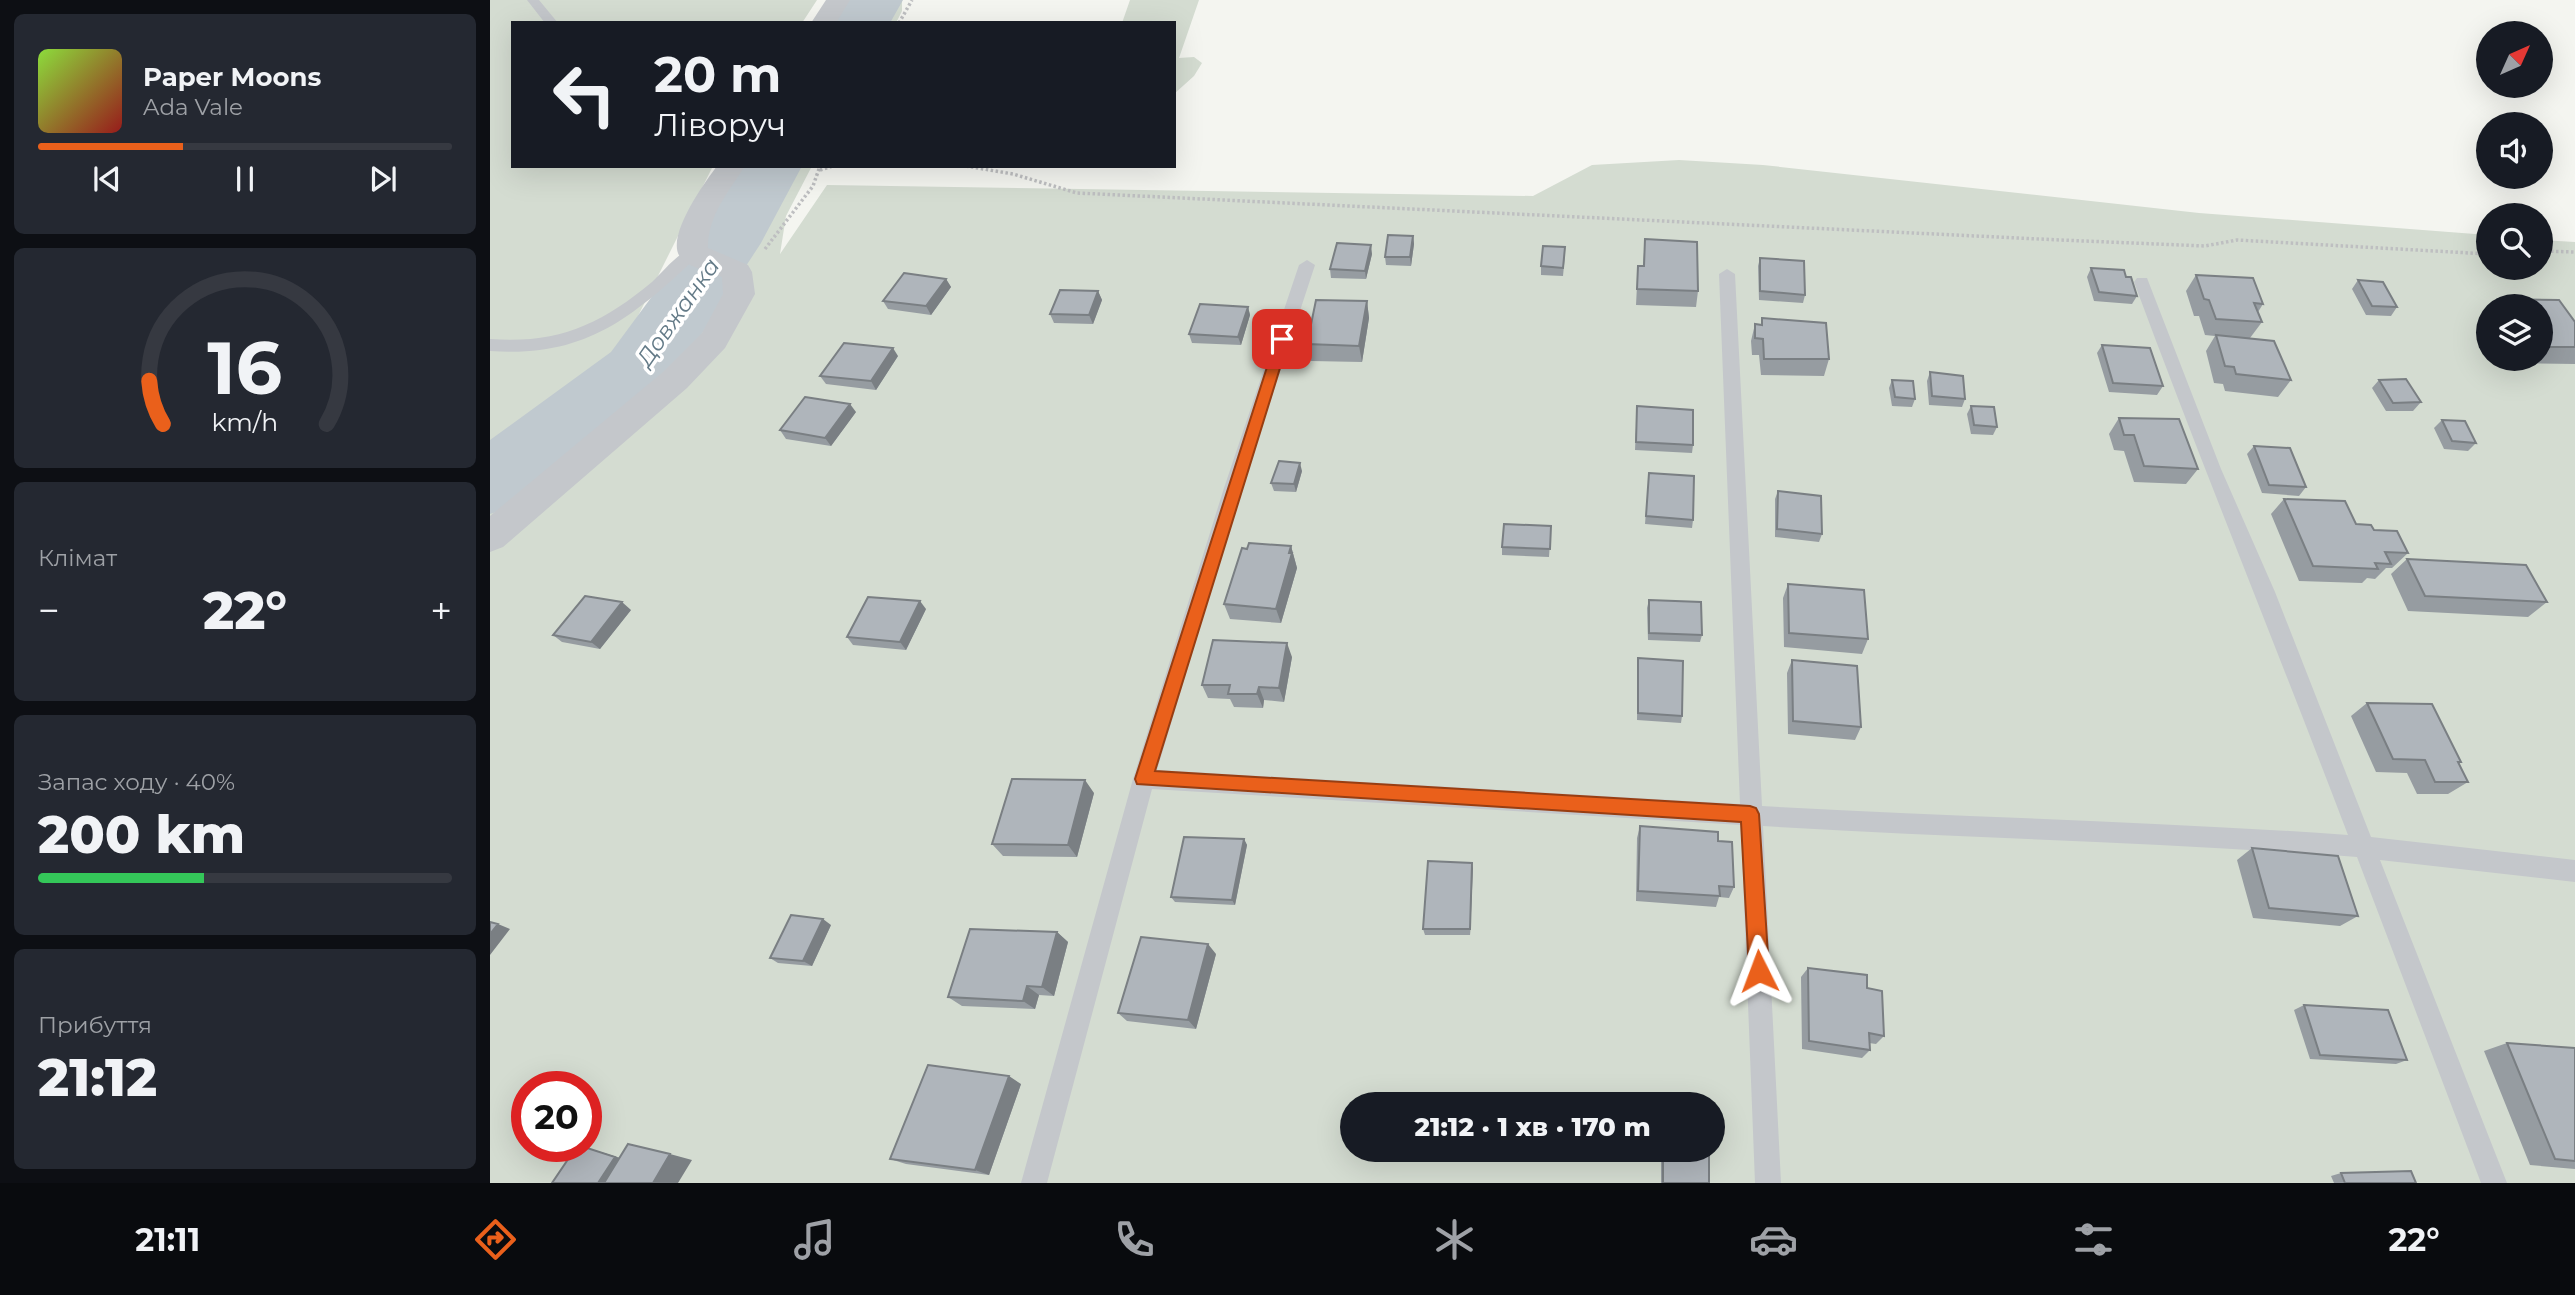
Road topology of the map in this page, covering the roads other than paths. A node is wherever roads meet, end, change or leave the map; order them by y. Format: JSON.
{"nodes":[{"id":1,"x":533,"y":0,"type":"edge"},
{"id":2,"x":838,"y":0,"type":"edge"},
{"id":3,"x":550,"y":21,"type":"edge"},
{"id":4,"x":824,"y":21,"type":"edge"},
{"id":5,"x":730,"y":168,"type":"edge"},
{"id":6,"x":716,"y":262,"type":"junction"},
{"id":7,"x":1307,"y":265,"type":"dead end"},
{"id":8,"x":1727,"y":274,"type":"dead end"},
{"id":9,"x":2142,"y":282,"type":"dead end"},
{"id":10,"x":490,"y":345,"type":"edge"},
{"id":11,"x":490,"y":537,"type":"edge"},
{"id":12,"x":1143,"y":779,"type":"junction"},
{"id":13,"x":1750,"y":814,"type":"junction"},
{"id":14,"x":2362,"y":847,"type":"junction"},
{"id":15,"x":2575,"y":871,"type":"edge"},
{"id":16,"x":1034,"y":1183,"type":"edge"},
{"id":17,"x":1768,"y":1183,"type":"edge"},
{"id":18,"x":2494,"y":1183,"type":"edge"}],
"edges":[{"from":1,"to":3,"type":"lane"},
{"from":2,"to":4,"type":"street"},
{"from":5,"to":6,"type":"street"},
{"from":6,"to":10,"type":"lane"},
{"from":6,"to":11,"type":"street"},
{"from":7,"to":12,"type":"lane"},
{"from":8,"to":13,"type":"lane"},
{"from":9,"to":14,"type":"lane"},
{"from":12,"to":13,"type":"lane"},
{"from":12,"to":16,"type":"lane"},
{"from":13,"to":14,"type":"lane"},
{"from":13,"to":17,"type":"lane"},
{"from":14,"to":15,"type":"lane"},
{"from":14,"to":18,"type":"lane"}]}
